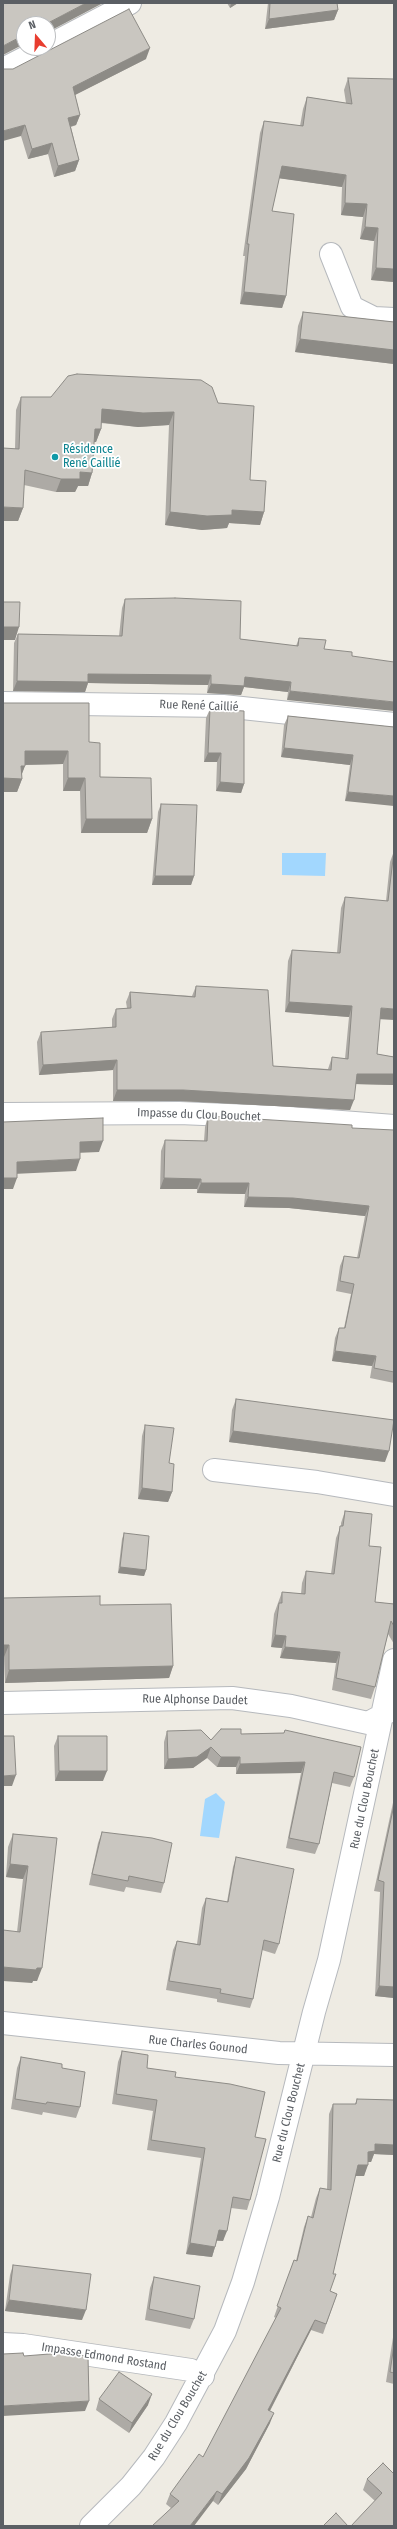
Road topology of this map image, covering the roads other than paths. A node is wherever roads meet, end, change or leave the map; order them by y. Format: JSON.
{"nodes":[{"id":1,"x":130,"y":3,"type":"edge"},
{"id":2,"x":56,"y":42,"type":"edge"},
{"id":3,"x":28,"y":56,"type":"edge"},
{"id":4,"x":3,"y":69,"type":"edge"},
{"id":5,"x":331,"y":254,"type":"dead end"},
{"id":6,"x":394,"y":319,"type":"edge"},
{"id":7,"x":3,"y":703,"type":"edge"},
{"id":8,"x":394,"y":724,"type":"edge"},
{"id":9,"x":3,"y":1114,"type":"edge"},
{"id":10,"x":394,"y":1126,"type":"edge"},
{"id":11,"x":214,"y":1470,"type":"dead end"},
{"id":12,"x":394,"y":1495,"type":"edge"},
{"id":13,"x":394,"y":1660,"type":"edge"},
{"id":14,"x":3,"y":1702,"type":"edge"},
{"id":15,"x":389,"y":1712,"type":"edge"},
{"id":16,"x":3,"y":2023,"type":"edge"},
{"id":17,"x":304,"y":2053,"type":"junction"},
{"id":18,"x":394,"y":2055,"type":"edge"},
{"id":19,"x":3,"y":2344,"type":"edge"},
{"id":20,"x":202,"y":2376,"type":"junction"},
{"id":21,"x":91,"y":2526,"type":"edge"}],
"edges":[{"from":1,"to":2,"type":"street"},
{"from":3,"to":4,"type":"street"},
{"from":5,"to":6,"type":"street"},
{"from":7,"to":8,"type":"street","name":"Rue René Caillié"},
{"from":9,"to":10,"type":"street","name":"Impasse du Clou Bouchet"},
{"from":11,"to":12,"type":"street"},
{"from":13,"to":15,"type":"street","name":"Rue du Clou Bouchet"},
{"from":14,"to":15,"type":"street","name":"Rue Alphonse Daudet"},
{"from":15,"to":17,"type":"street","name":"Rue du Clou Bouchet"},
{"from":16,"to":17,"type":"street","name":"Rue Charles Gounod"},
{"from":17,"to":18,"type":"street","name":"Rue Charles Gounod"},
{"from":17,"to":20,"type":"street","name":"Rue du Clou Bouchet"},
{"from":19,"to":20,"type":"street","name":"Impasse Edmond Rostand"},
{"from":20,"to":21,"type":"street","name":"Rue du Clou Bouchet"}]}
